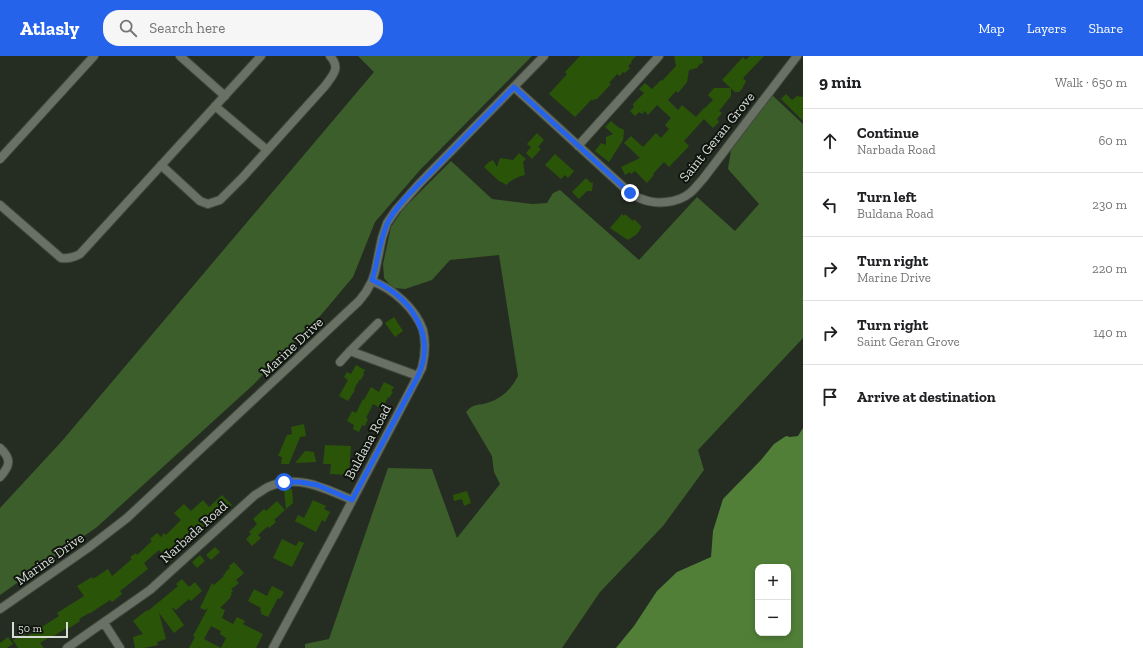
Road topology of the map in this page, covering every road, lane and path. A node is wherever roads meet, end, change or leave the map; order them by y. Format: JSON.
{"nodes":[{"id":1,"x":94,"y":56,"type":"edge"},
{"id":2,"x":180,"y":56,"type":"edge"},
{"id":3,"x":261,"y":56,"type":"edge"},
{"id":4,"x":330,"y":56,"type":"edge"},
{"id":5,"x":544,"y":56,"type":"edge"},
{"id":6,"x":659,"y":56,"type":"edge"},
{"id":7,"x":797,"y":56,"type":"edge"},
{"id":8,"x":514,"y":87,"type":"junction"},
{"id":9,"x":225,"y":96,"type":"junction"},
{"id":10,"x":215,"y":106,"type":"junction"},
{"id":11,"x":578,"y":146,"type":"junction"},
{"id":12,"x":267,"y":150,"type":"junction"},
{"id":13,"x":0,"y":159,"type":"edge"},
{"id":14,"x":161,"y":165,"type":"junction"},
{"id":15,"x":0,"y":205,"type":"edge"},
{"id":16,"x":372,"y":280,"type":"junction"},
{"id":17,"x":378,"y":323,"type":"dead end"},
{"id":18,"x":350,"y":351,"type":"junction"},
{"id":19,"x":340,"y":362,"type":"dead end"},
{"id":20,"x":418,"y":376,"type":"junction"},
{"id":21,"x":0,"y":448,"type":"edge"},
{"id":22,"x":0,"y":477,"type":"edge"},
{"id":23,"x":352,"y":500,"type":"junction"},
{"id":24,"x":0,"y":610,"type":"edge"},
{"id":25,"x":104,"y":623,"type":"junction"},
{"id":26,"x":67,"y":648,"type":"edge"},
{"id":27,"x":120,"y":648,"type":"edge"},
{"id":28,"x":273,"y":648,"type":"edge"}],
"edges":[{"from":1,"to":13,"type":"street"},
{"from":2,"to":9,"type":"street"},
{"from":3,"to":9,"type":"street"},
{"from":4,"to":12,"type":"street"},
{"from":5,"to":8,"type":"street","name":"Marine Drive"},
{"from":6,"to":11,"type":"street"},
{"from":7,"to":11,"type":"street","name":"Saint Geran Grove"},
{"from":8,"to":11,"type":"street","name":"Saint Geran Grove"},
{"from":8,"to":16,"type":"street","name":"Marine Drive"},
{"from":9,"to":10,"type":"street"},
{"from":10,"to":12,"type":"street"},
{"from":10,"to":14,"type":"street"},
{"from":12,"to":14,"type":"street"},
{"from":14,"to":15,"type":"street"},
{"from":16,"to":20,"type":"street","name":"Buldana Road"},
{"from":16,"to":24,"type":"street","name":"Marine Drive"},
{"from":17,"to":18,"type":"street"},
{"from":18,"to":19,"type":"street"},
{"from":18,"to":20,"type":"street"},
{"from":20,"to":23,"type":"street","name":"Buldana Road"},
{"from":21,"to":22,"type":"street"},
{"from":23,"to":25,"type":"street","name":"Narbada Road"},
{"from":23,"to":28,"type":"street","name":"Buldana Road"},
{"from":25,"to":26,"type":"street","name":"Narbada Road"},
{"from":25,"to":27,"type":"street"}]}
